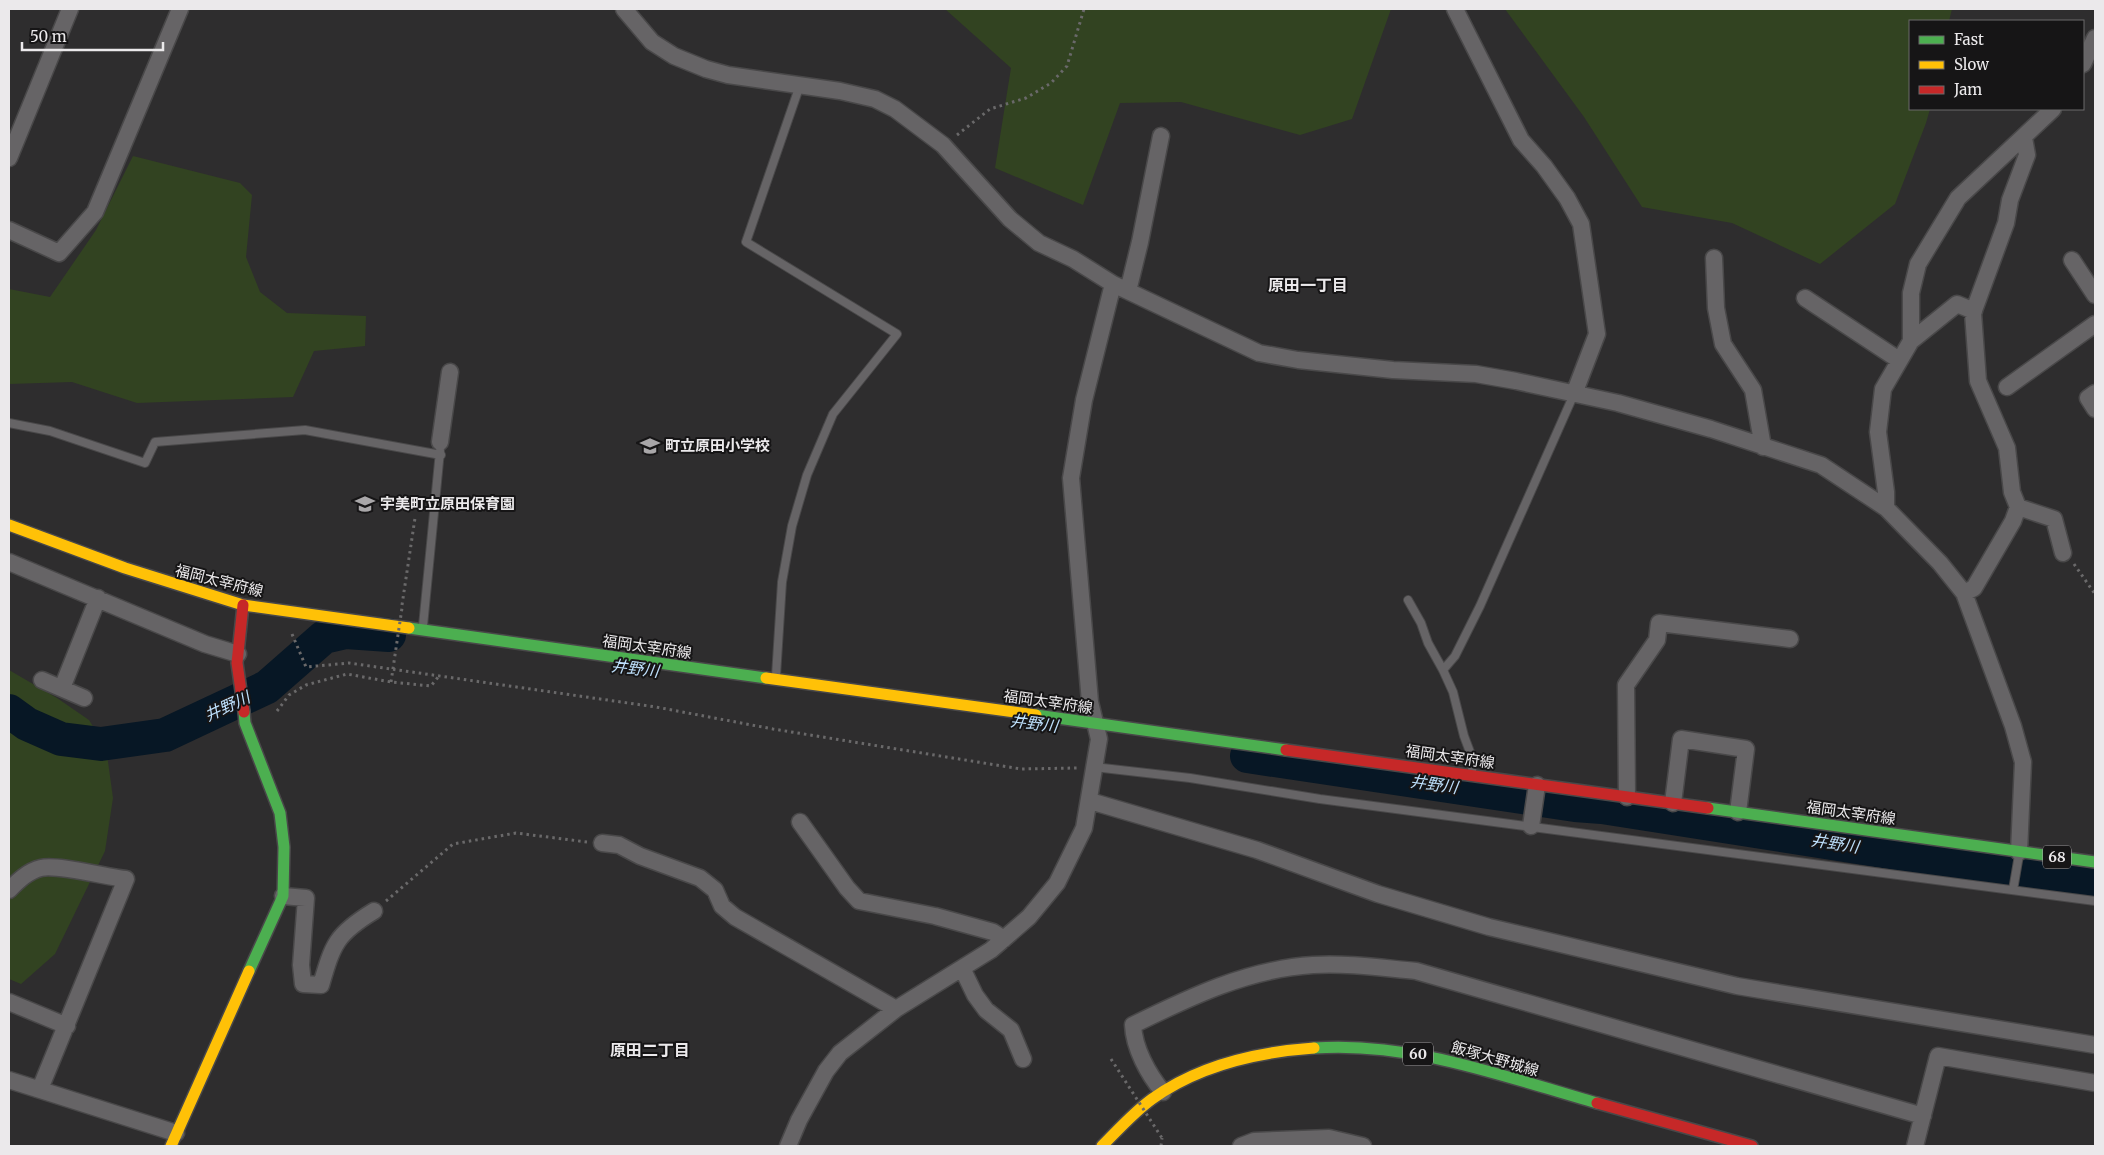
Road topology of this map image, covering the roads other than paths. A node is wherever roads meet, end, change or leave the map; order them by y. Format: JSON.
{"nodes":[{"id":1,"x":70,"y":9,"type":"edge"},
{"id":2,"x":180,"y":9,"type":"edge"},
{"id":3,"x":624,"y":9,"type":"edge"},
{"id":4,"x":1455,"y":9,"type":"edge"},
{"id":5,"x":2095,"y":38,"type":"edge"},
{"id":6,"x":2084,"y":62,"type":"edge"},
{"id":7,"x":800,"y":85,"type":"junction"},
{"id":8,"x":2052,"y":110,"type":"edge"},
{"id":9,"x":1161,"y":136,"type":"dead end"},
{"id":10,"x":2024,"y":138,"type":"junction"},
{"id":11,"x":9,"y":158,"type":"edge"},
{"id":12,"x":9,"y":230,"type":"edge"},
{"id":13,"x":1714,"y":258,"type":"dead end"},
{"id":14,"x":2072,"y":260,"type":"dead end"},
{"id":15,"x":1121,"y":288,"type":"junction"},
{"id":16,"x":2095,"y":295,"type":"edge"},
{"id":17,"x":1805,"y":298,"type":"dead end"},
{"id":18,"x":1974,"y":311,"type":"junction"},
{"id":19,"x":2095,"y":324,"type":"edge"},
{"id":20,"x":1911,"y":340,"type":"junction"},
{"id":21,"x":1899,"y":360,"type":"junction"},
{"id":22,"x":450,"y":372,"type":"dead end"},
{"id":23,"x":2007,"y":387,"type":"dead end"},
{"id":24,"x":2095,"y":393,"type":"edge"},
{"id":25,"x":1574,"y":394,"type":"junction"},
{"id":26,"x":2095,"y":410,"type":"edge"},
{"id":27,"x":9,"y":423,"type":"edge"},
{"id":28,"x":1762,"y":447,"type":"junction"},
{"id":29,"x":440,"y":448,"type":"junction"},
{"id":30,"x":2018,"y":507,"type":"junction"},
{"id":31,"x":1886,"y":508,"type":"junction"},
{"id":32,"x":9,"y":525,"type":"edge"},
{"id":33,"x":2063,"y":553,"type":"road end"},
{"id":34,"x":9,"y":562,"type":"edge"},
{"id":35,"x":1964,"y":593,"type":"junction"},
{"id":36,"x":98,"y":598,"type":"junction"},
{"id":37,"x":1408,"y":600,"type":"dead end"},
{"id":38,"x":243,"y":605,"type":"junction"},
{"id":39,"x":422,"y":630,"type":"junction"},
{"id":40,"x":1790,"y":639,"type":"dead end"},
{"id":41,"x":238,"y":654,"type":"junction"},
{"id":42,"x":1443,"y":670,"type":"junction"},
{"id":43,"x":42,"y":680,"type":"dead end"},
{"id":44,"x":776,"y":681,"type":"junction"},
{"id":45,"x":62,"y":688,"type":"junction"},
{"id":46,"x":84,"y":698,"type":"dead end"},
{"id":47,"x":1094,"y":723,"type":"junction"},
{"id":48,"x":1094,"y":767,"type":"junction"},
{"id":49,"x":1472,"y":776,"type":"junction"},
{"id":50,"x":1537,"y":788,"type":"junction"},
{"id":51,"x":1627,"y":797,"type":"junction"},
{"id":52,"x":1090,"y":801,"type":"junction"},
{"id":53,"x":1673,"y":803,"type":"junction"},
{"id":54,"x":1738,"y":812,"type":"junction"},
{"id":55,"x":800,"y":822,"type":"dead end"},
{"id":56,"x":1532,"y":826,"type":"junction"},
{"id":57,"x":602,"y":843,"type":"road end"},
{"id":58,"x":2018,"y":857,"type":"junction"},
{"id":59,"x":2095,"y":862,"type":"edge"},
{"id":60,"x":9,"y":890,"type":"edge"},
{"id":61,"x":2013,"y":890,"type":"junction"},
{"id":62,"x":282,"y":896,"type":"junction"},
{"id":63,"x":2095,"y":901,"type":"edge"},
{"id":64,"x":374,"y":911,"type":"road end"},
{"id":65,"x":1004,"y":939,"type":"junction"},
{"id":66,"x":962,"y":968,"type":"junction"},
{"id":67,"x":9,"y":1002,"type":"edge"},
{"id":68,"x":896,"y":1009,"type":"junction"},
{"id":69,"x":67,"y":1026,"type":"junction"},
{"id":70,"x":2095,"y":1045,"type":"edge"},
{"id":71,"x":1023,"y":1059,"type":"dead end"},
{"id":72,"x":9,"y":1080,"type":"edge"},
{"id":73,"x":2095,"y":1082,"type":"edge"},
{"id":74,"x":40,"y":1089,"type":"junction"},
{"id":75,"x":1162,"y":1092,"type":"junction"},
{"id":76,"x":1923,"y":1116,"type":"junction"},
{"id":77,"x":174,"y":1140,"type":"edge"},
{"id":78,"x":788,"y":1146,"type":"edge"},
{"id":79,"x":1102,"y":1146,"type":"edge"},
{"id":80,"x":1241,"y":1146,"type":"edge"},
{"id":81,"x":1363,"y":1146,"type":"edge"},
{"id":82,"x":1752,"y":1146,"type":"edge"},
{"id":83,"x":1914,"y":1146,"type":"edge"}],
"edges":[{"from":1,"to":11,"type":"street"},
{"from":2,"to":12,"type":"street"},
{"from":3,"to":7,"type":"street"},
{"from":4,"to":25,"type":"street"},
{"from":5,"to":6,"type":"street"},
{"from":7,"to":15,"type":"street"},
{"from":7,"to":44,"type":"lane"},
{"from":8,"to":10,"type":"street"},
{"from":9,"to":15,"type":"street"},
{"from":10,"to":18,"type":"street"},
{"from":10,"to":20,"type":"street"},
{"from":13,"to":28,"type":"street"},
{"from":14,"to":16,"type":"street"},
{"from":15,"to":25,"type":"street"},
{"from":15,"to":47,"type":"street"},
{"from":17,"to":21,"type":"street"},
{"from":18,"to":20,"type":"street"},
{"from":18,"to":30,"type":"street"},
{"from":19,"to":23,"type":"street"},
{"from":20,"to":21,"type":"street"},
{"from":21,"to":31,"type":"street"},
{"from":22,"to":29,"type":"street"},
{"from":24,"to":26,"type":"street"},
{"from":25,"to":28,"type":"street"},
{"from":25,"to":42,"type":"lane"},
{"from":27,"to":29,"type":"lane"},
{"from":28,"to":31,"type":"street"},
{"from":29,"to":39,"type":"lane"},
{"from":30,"to":33,"type":"street"},
{"from":30,"to":35,"type":"street"},
{"from":31,"to":35,"type":"street"},
{"from":32,"to":38,"type":"main road","name":"福岡太宰府線","number":"68"},
{"from":34,"to":36,"type":"street"},
{"from":35,"to":58,"type":"street"},
{"from":36,"to":41,"type":"street"},
{"from":36,"to":45,"type":"street"},
{"from":37,"to":42,"type":"lane"},
{"from":38,"to":39,"type":"main road","name":"福岡太宰府線","number":"68"},
{"from":38,"to":41,"type":"main road"},
{"from":39,"to":44,"type":"main road","name":"福岡太宰府線","number":"68"},
{"from":40,"to":51,"type":"street"},
{"from":41,"to":62,"type":"main road"},
{"from":42,"to":49,"type":"lane"},
{"from":43,"to":45,"type":"street"},
{"from":44,"to":47,"type":"main road","name":"福岡太宰府線","number":"68"},
{"from":45,"to":46,"type":"street"},
{"from":47,"to":48,"type":"street"},
{"from":47,"to":49,"type":"main road","name":"福岡太宰府線","number":"68"},
{"from":48,"to":52,"type":"street"},
{"from":48,"to":56,"type":"lane"},
{"from":49,"to":50,"type":"main road","name":"福岡太宰府線","number":"68"},
{"from":50,"to":51,"type":"main road","name":"福岡太宰府線","number":"68"},
{"from":50,"to":56,"type":"street"},
{"from":51,"to":53,"type":"main road","name":"福岡太宰府線","number":"68"},
{"from":52,"to":65,"type":"street"},
{"from":52,"to":70,"type":"street"},
{"from":53,"to":54,"type":"main road","name":"福岡太宰府線","number":"68"},
{"from":53,"to":54,"type":"street"},
{"from":54,"to":58,"type":"main road","name":"福岡太宰府線","number":"68"},
{"from":55,"to":65,"type":"street"},
{"from":56,"to":61,"type":"lane"},
{"from":57,"to":68,"type":"street"},
{"from":58,"to":59,"type":"main road","name":"福岡太宰府線","number":"68"},
{"from":58,"to":61,"type":"lane"},
{"from":60,"to":69,"type":"street"},
{"from":61,"to":63,"type":"lane"},
{"from":62,"to":64,"type":"street"},
{"from":62,"to":77,"type":"main road"},
{"from":65,"to":66,"type":"street"},
{"from":66,"to":68,"type":"street"},
{"from":66,"to":71,"type":"street"},
{"from":67,"to":69,"type":"street"},
{"from":68,"to":78,"type":"street"},
{"from":69,"to":74,"type":"street"},
{"from":72,"to":74,"type":"street"},
{"from":73,"to":76,"type":"street"},
{"from":74,"to":77,"type":"street"},
{"from":75,"to":76,"type":"street"},
{"from":75,"to":79,"type":"main road","name":"飯塚大野城線","number":"60"},
{"from":75,"to":82,"type":"main road","name":"飯塚大野城線","number":"60"},
{"from":76,"to":83,"type":"street"},
{"from":80,"to":81,"type":"street"}]}
